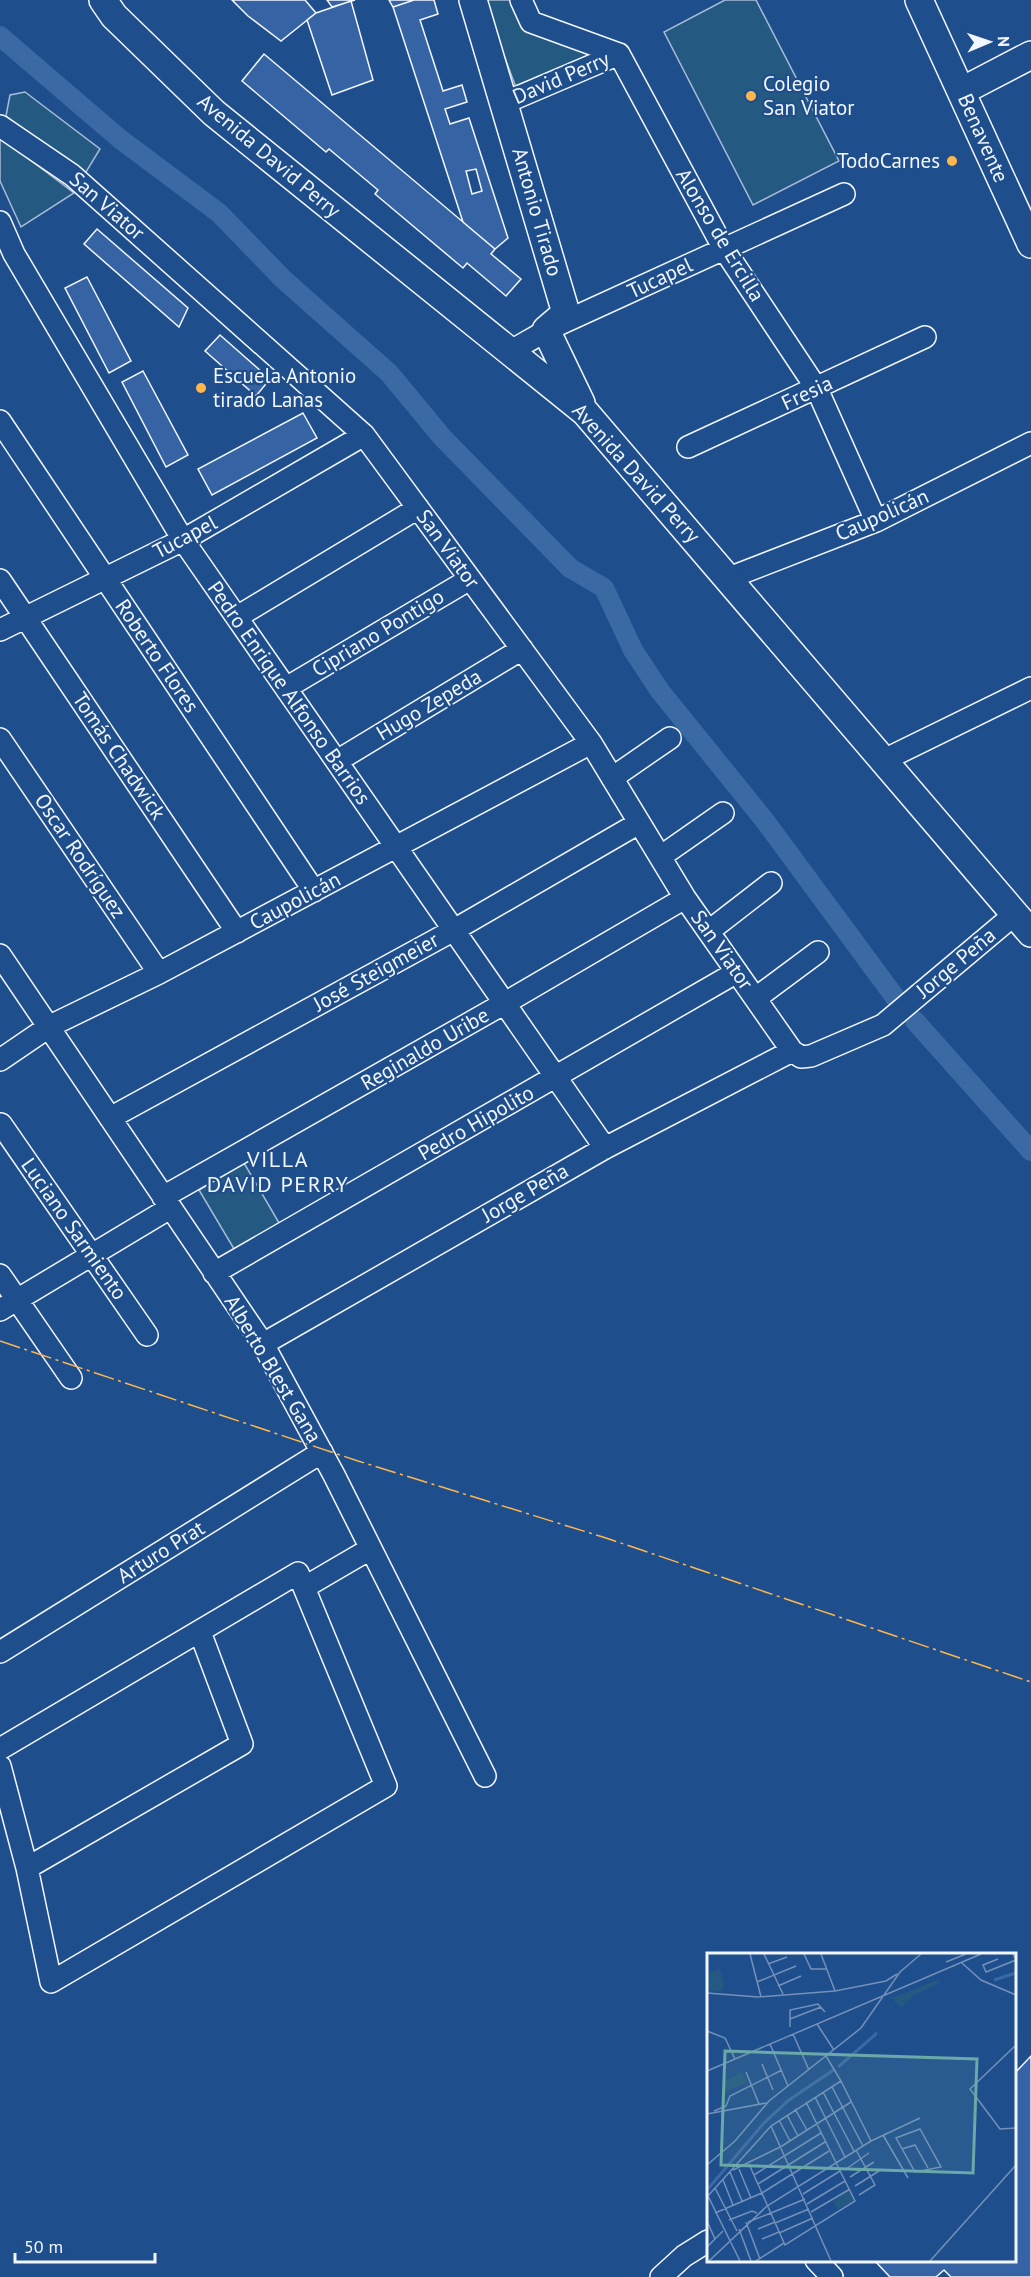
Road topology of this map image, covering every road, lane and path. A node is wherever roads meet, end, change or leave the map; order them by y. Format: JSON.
{"nodes":[{"id":1,"x":102,"y":0,"type":"edge"},
{"id":2,"x":473,"y":0,"type":"edge"},
{"id":3,"x":521,"y":0,"type":"edge"},
{"id":4,"x":919,"y":0,"type":"edge"},
{"id":5,"x":619,"y":54,"type":"junction"},
{"id":6,"x":1031,"y":55,"type":"edge"},
{"id":7,"x":962,"y":91,"type":"junction"},
{"id":8,"x":504,"y":102,"type":"junction"},
{"id":9,"x":0,"y":126,"type":"edge"},
{"id":10,"x":844,"y":194,"type":"dead end"},
{"id":11,"x":0,"y":222,"type":"edge"},
{"id":12,"x":1031,"y":244,"type":"edge"},
{"id":13,"x":724,"y":249,"type":"junction"},
{"id":14,"x":7,"y":257,"type":"edge"},
{"id":15,"x":546,"y":330,"type":"junction"},
{"id":16,"x":925,"y":337,"type":"dead end"},
{"id":17,"x":511,"y":351,"type":"junction"},
{"id":18,"x":817,"y":388,"type":"junction"},
{"id":19,"x":585,"y":412,"type":"junction"},
{"id":20,"x":0,"y":421,"type":"edge"},
{"id":21,"x":364,"y":435,"type":"junction"},
{"id":22,"x":1031,"y":443,"type":"edge"},
{"id":23,"x":688,"y":447,"type":"dead end"},
{"id":24,"x":418,"y":508,"type":"junction"},
{"id":25,"x":876,"y":521,"type":"junction"},
{"id":26,"x":183,"y":540,"type":"junction"},
{"id":27,"x":105,"y":578,"type":"junction"},
{"id":28,"x":729,"y":578,"type":"junction"},
{"id":29,"x":470,"y":579,"type":"junction"},
{"id":30,"x":0,"y":580,"type":"edge"},
{"id":31,"x":26,"y":617,"type":"junction"},
{"id":32,"x":237,"y":617,"type":"junction"},
{"id":33,"x":0,"y":630,"type":"edge"},
{"id":34,"x":522,"y":649,"type":"junction"},
{"id":35,"x":286,"y":688,"type":"junction"},
{"id":36,"x":1031,"y":688,"type":"edge"},
{"id":37,"x":670,"y":738,"type":"dead end"},
{"id":38,"x":0,"y":739,"type":"edge"},
{"id":39,"x":591,"y":743,"type":"junction"},
{"id":40,"x":337,"y":761,"type":"junction"},
{"id":41,"x":882,"y":761,"type":"junction"},
{"id":42,"x":612,"y":777,"type":"junction"},
{"id":43,"x":723,"y":813,"type":"dead end"},
{"id":44,"x":639,"y":823,"type":"junction"},
{"id":45,"x":397,"y":847,"type":"junction"},
{"id":46,"x":660,"y":857,"type":"junction"},
{"id":47,"x":771,"y":883,"type":"dead end"},
{"id":48,"x":314,"y":891,"type":"junction"},
{"id":49,"x":685,"y":898,"type":"junction"},
{"id":50,"x":1023,"y":923,"type":"edge"},
{"id":51,"x":454,"y":930,"type":"junction"},
{"id":52,"x":237,"y":932,"type":"junction"},
{"id":53,"x":709,"y":932,"type":"junction"},
{"id":54,"x":818,"y":952,"type":"dead end"},
{"id":55,"x":0,"y":955,"type":"edge"},
{"id":56,"x":737,"y":972,"type":"junction"},
{"id":57,"x":159,"y":973,"type":"junction"},
{"id":58,"x":756,"y":998,"type":"junction"},
{"id":59,"x":505,"y":1003,"type":"junction"},
{"id":60,"x":50,"y":1026,"type":"junction"},
{"id":61,"x":797,"y":1054,"type":"junction"},
{"id":62,"x":0,"y":1060,"type":"edge"},
{"id":63,"x":556,"y":1077,"type":"junction"},
{"id":64,"x":110,"y":1118,"type":"junction"},
{"id":65,"x":1,"y":1124,"type":"edge"},
{"id":66,"x":605,"y":1148,"type":"junction"},
{"id":67,"x":167,"y":1203,"type":"junction"},
{"id":68,"x":92,"y":1254,"type":"junction"},
{"id":69,"x":214,"y":1273,"type":"junction"},
{"id":70,"x":0,"y":1275,"type":"edge"},
{"id":71,"x":8,"y":1304,"type":"edge"},
{"id":72,"x":147,"y":1335,"type":"dead end"},
{"id":73,"x":263,"y":1344,"type":"junction"},
{"id":74,"x":71,"y":1378,"type":"dead end"},
{"id":75,"x":322,"y":1452,"type":"junction"},
{"id":76,"x":370,"y":1549,"type":"junction"},
{"id":77,"x":305,"y":1587,"type":"junction"},
{"id":78,"x":200,"y":1632,"type":"junction"},
{"id":79,"x":0,"y":1652,"type":"edge"},
{"id":80,"x":0,"y":1749,"type":"edge"},
{"id":81,"x":0,"y":1766,"type":"edge"},
{"id":82,"x":485,"y":1776,"type":"dead end"},
{"id":83,"x":27,"y":1868,"type":"junction"},
{"id":84,"x":707,"y":2242,"type":"edge"},
{"id":85,"x":818,"y":2262,"type":"edge"},
{"id":86,"x":662,"y":2277,"type":"edge"},
{"id":87,"x":832,"y":2277,"type":"edge"}],
"edges":[{"from":1,"to":17,"type":"main road","name":"Avenida David Perry"},
{"from":2,"to":8,"type":"main road","name":"Antonio Tirado"},
{"from":3,"to":5,"type":"street"},
{"from":4,"to":7,"type":"main road","name":"Benavente"},
{"from":5,"to":8,"type":"street","name":"David Perry"},
{"from":5,"to":13,"type":"street","name":"Alonso de Ercilla"},
{"from":6,"to":7,"type":"main road"},
{"from":7,"to":12,"type":"main road","name":"Benavente"},
{"from":8,"to":15,"type":"main road","name":"Antonio Tirado"},
{"from":9,"to":21,"type":"street","name":"San Viator"},
{"from":10,"to":13,"type":"street","name":"Tucapel"},
{"from":11,"to":14,"type":"street","name":"Pedro Enrique Alfonso Barrios"},
{"from":13,"to":15,"type":"street","name":"Tucapel"},
{"from":13,"to":18,"type":"street","name":"Alonso de Ercilla"},
{"from":14,"to":26,"type":"street","name":"Pedro Enrique Alfonso Barrios"},
{"from":15,"to":17,"type":"street","name":"Tucapel"},
{"from":15,"to":19,"type":"main road"},
{"from":16,"to":18,"type":"street","name":"Fresia"},
{"from":17,"to":19,"type":"main road","name":"Avenida David Perry"},
{"from":18,"to":23,"type":"street","name":"Fresia"},
{"from":18,"to":25,"type":"street","name":"Alonso de Ercilla"},
{"from":19,"to":28,"type":"main road","name":"Avenida David Perry"},
{"from":20,"to":27,"type":"street","name":"Roberto Flores"},
{"from":21,"to":24,"type":"street","name":"San Viator"},
{"from":21,"to":26,"type":"street","name":"Tucapel"},
{"from":22,"to":25,"type":"street","name":"Caupolicán"},
{"from":24,"to":29,"type":"street","name":"San Viator"},
{"from":24,"to":32,"type":"street"},
{"from":25,"to":28,"type":"street","name":"Caupolicán"},
{"from":26,"to":27,"type":"street","name":"Tucapel"},
{"from":26,"to":32,"type":"street","name":"Pedro Enrique Alfonso Barrios"},
{"from":27,"to":31,"type":"street","name":"Tucapel"},
{"from":27,"to":48,"type":"street","name":"Roberto Flores"},
{"from":28,"to":41,"type":"main road","name":"Avenida David Perry"},
{"from":29,"to":34,"type":"street","name":"San Viator"},
{"from":29,"to":35,"type":"street","name":"Cipriano Pontigo"},
{"from":30,"to":31,"type":"street","name":"Tomás Chadwick"},
{"from":31,"to":33,"type":"street","name":"Tucapel"},
{"from":31,"to":52,"type":"street","name":"Tomás Chadwick"},
{"from":32,"to":35,"type":"street","name":"Pedro Enrique Alfonso Barrios"},
{"from":34,"to":39,"type":"street","name":"San Viator"},
{"from":34,"to":40,"type":"street","name":"Hugo Zepeda"},
{"from":35,"to":40,"type":"street","name":"Pedro Enrique Alfonso Barrios"},
{"from":36,"to":41,"type":"street"},
{"from":37,"to":42,"type":"street"},
{"from":38,"to":57,"type":"street","name":"Oscar Rodríguez"},
{"from":39,"to":42,"type":"street","name":"San Viator"},
{"from":39,"to":45,"type":"street","name":"Caupolicán"},
{"from":40,"to":45,"type":"street","name":"Pedro Enrique Alfonso Barrios"},
{"from":41,"to":50,"type":"main road","name":"Avenida David Perry"},
{"from":42,"to":44,"type":"street","name":"San Viator"},
{"from":43,"to":46,"type":"street"},
{"from":44,"to":46,"type":"street","name":"San Viator"},
{"from":44,"to":51,"type":"street","name":"José Steigmeier"},
{"from":45,"to":48,"type":"street","name":"Caupolicán"},
{"from":45,"to":51,"type":"street","name":"Pedro Enrique Alfonso Barrios"},
{"from":46,"to":49,"type":"street","name":"San Viator"},
{"from":47,"to":53,"type":"street"},
{"from":48,"to":52,"type":"street","name":"Caupolicán"},
{"from":49,"to":53,"type":"street","name":"San Viator"},
{"from":49,"to":59,"type":"street","name":"Reginaldo Uribe"},
{"from":50,"to":61,"type":"street","name":"Jorge Peña"},
{"from":51,"to":59,"type":"street","name":"Pedro Enrique Alfonso Barrios"},
{"from":51,"to":64,"type":"street","name":"José Steigmeier"},
{"from":52,"to":57,"type":"street","name":"Caupolicán"},
{"from":53,"to":56,"type":"street","name":"San Viator"},
{"from":54,"to":58,"type":"street"},
{"from":55,"to":60,"type":"street","name":"Alberto Blest Gana"},
{"from":56,"to":58,"type":"street","name":"San Viator"},
{"from":56,"to":63,"type":"street","name":"Pedro Hipolito"},
{"from":57,"to":60,"type":"street","name":"Caupolicán"},
{"from":58,"to":61,"type":"street","name":"San Viator"},
{"from":59,"to":63,"type":"street","name":"Pedro Enrique Alfonso Barrios"},
{"from":59,"to":67,"type":"street","name":"Reginaldo Uribe"},
{"from":60,"to":62,"type":"street","name":"Caupolicán"},
{"from":60,"to":64,"type":"street","name":"Alberto Blest Gana"},
{"from":61,"to":66,"type":"street","name":"Jorge Peña"},
{"from":63,"to":66,"type":"street","name":"Pedro Enrique Alfonso Barrios"},
{"from":63,"to":69,"type":"street","name":"Pedro Hipolito"},
{"from":64,"to":67,"type":"street","name":"Alberto Blest Gana"},
{"from":65,"to":68,"type":"street","name":"Luciano Sarmiento"},
{"from":66,"to":73,"type":"street","name":"Jorge Peña"},
{"from":67,"to":68,"type":"street","name":"Reginaldo Uribe"},
{"from":67,"to":69,"type":"street","name":"Alberto Blest Gana"},
{"from":68,"to":71,"type":"street","name":"Reginaldo Uribe"},
{"from":68,"to":72,"type":"street","name":"Luciano Sarmiento"},
{"from":69,"to":73,"type":"street","name":"Alberto Blest Gana"},
{"from":70,"to":71,"type":"street"},
{"from":71,"to":74,"type":"street"},
{"from":73,"to":75,"type":"street","name":"Alberto Blest Gana"},
{"from":75,"to":76,"type":"street","name":"Alberto Blest Gana"},
{"from":75,"to":79,"type":"street","name":"Arturo Prat"},
{"from":76,"to":77,"type":"street"},
{"from":76,"to":82,"type":"street","name":"Alberto Blest Gana"},
{"from":77,"to":78,"type":"street"},
{"from":77,"to":83,"type":"street"},
{"from":78,"to":80,"type":"street"},
{"from":78,"to":83,"type":"street"},
{"from":81,"to":83,"type":"street"},
{"from":84,"to":86,"type":"street"},
{"from":85,"to":87,"type":"street"}]}
